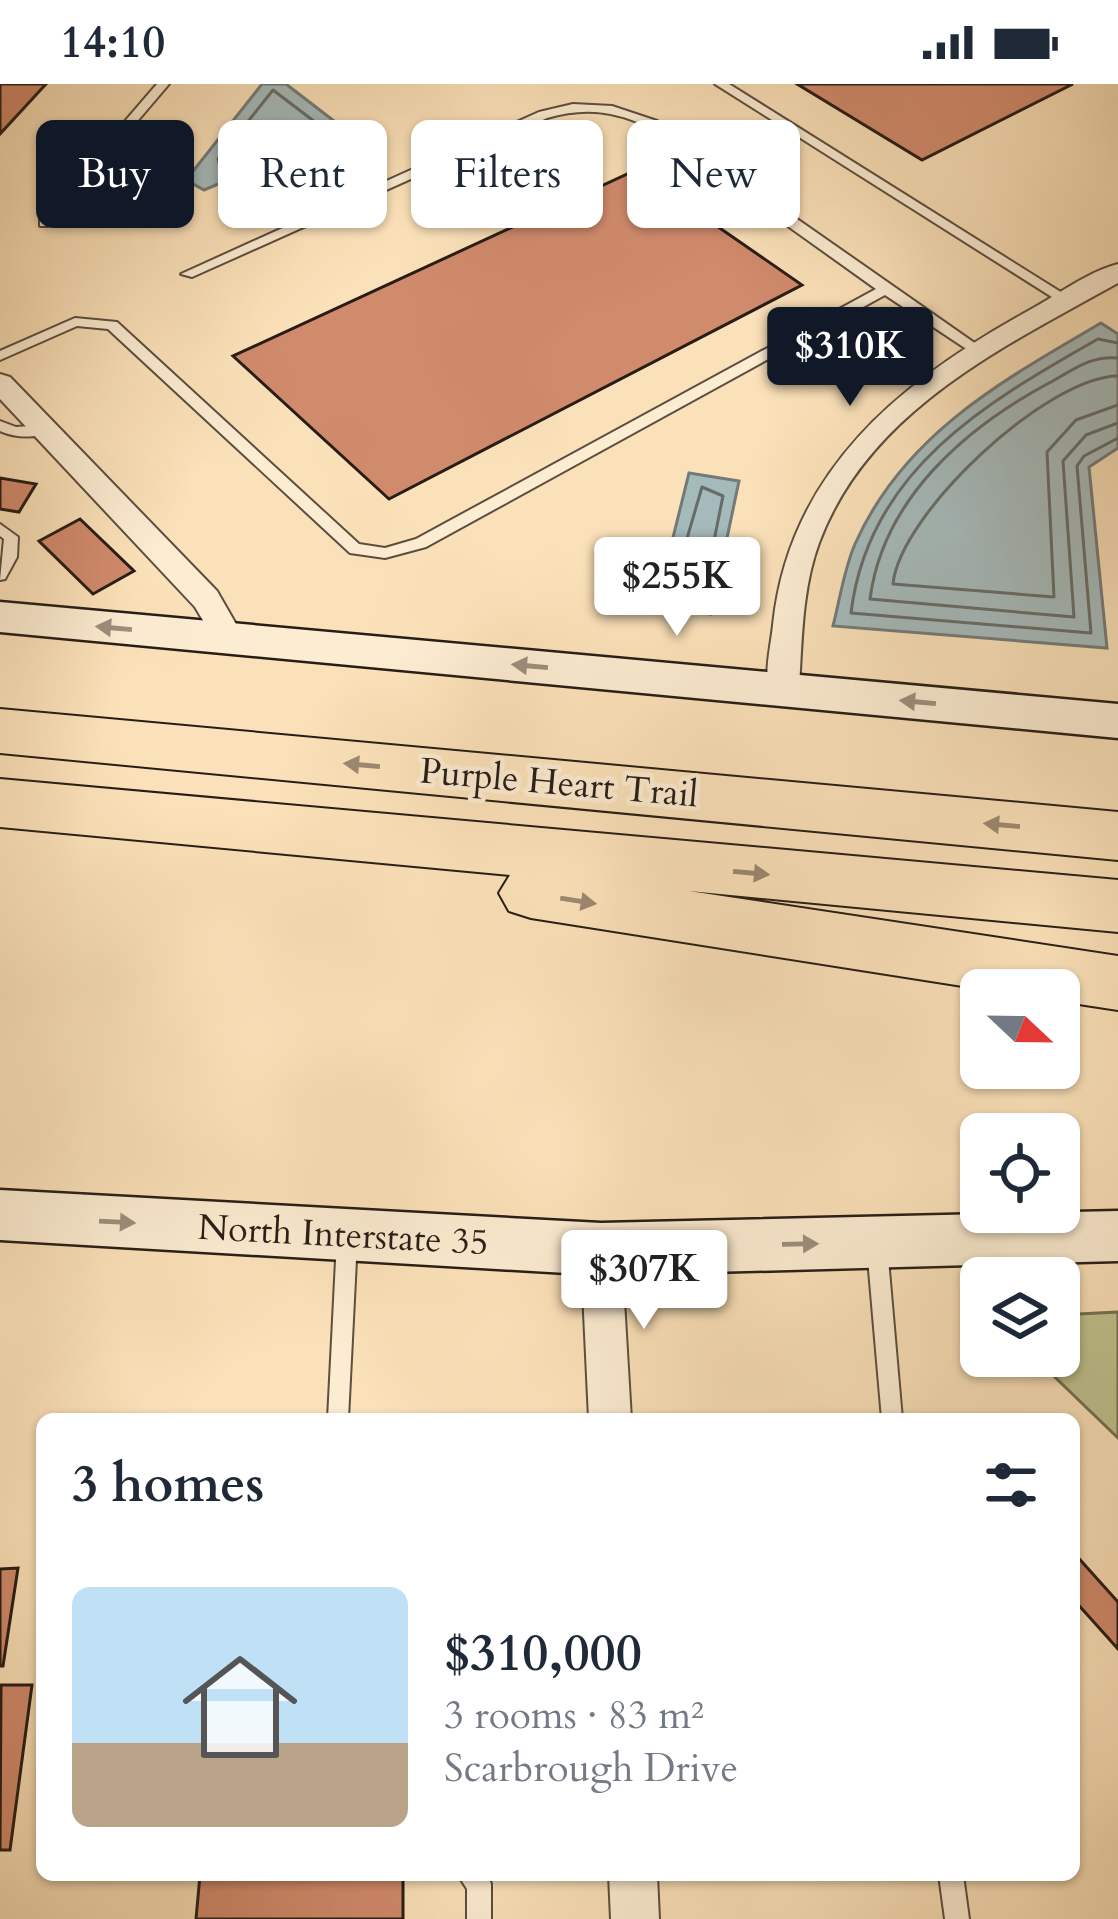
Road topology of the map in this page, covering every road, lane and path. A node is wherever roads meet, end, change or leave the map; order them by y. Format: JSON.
{"nodes":[{"id":1,"x":163,"y":84,"type":"edge"},
{"id":2,"x":721,"y":84,"type":"edge"},
{"id":3,"x":132,"y":120,"type":"edge"},
{"id":4,"x":1118,"y":272,"type":"edge"},
{"id":5,"x":188,"y":274,"type":"dead end"},
{"id":6,"x":885,"y":290,"type":"junction"},
{"id":7,"x":1068,"y":301,"type":"junction"},
{"id":8,"x":980,"y":351,"type":"junction"},
{"id":9,"x":0,"y":356,"type":"edge"},
{"id":10,"x":0,"y":383,"type":"edge"},
{"id":11,"x":0,"y":426,"type":"edge"},
{"id":12,"x":45,"y":430,"type":"junction"},
{"id":13,"x":0,"y":529,"type":"edge"},
{"id":14,"x":0,"y":574,"type":"edge"},
{"id":15,"x":0,"y":617,"type":"edge"},
{"id":16,"x":229,"y":638,"type":"junction"},
{"id":17,"x":783,"y":689,"type":"junction"},
{"id":18,"x":1118,"y":721,"type":"edge"},
{"id":19,"x":0,"y":731,"type":"edge"},
{"id":20,"x":24,"y":806,"type":"edge"},
{"id":21,"x":1118,"y":836,"type":"edge"},
{"id":22,"x":1118,"y":905,"type":"edge"},
{"id":23,"x":1118,"y":982,"type":"edge"},
{"id":24,"x":0,"y":1215,"type":"edge"},
{"id":25,"x":347,"y":1235,"type":"junction"},
{"id":26,"x":1118,"y":1236,"type":"edge"},
{"id":27,"x":876,"y":1242,"type":"junction"},
{"id":28,"x":601,"y":1249,"type":"junction"},
{"id":29,"x":338,"y":1413,"type":"edge"},
{"id":30,"x":610,"y":1413,"type":"edge"},
{"id":31,"x":891,"y":1413,"type":"edge"},
{"id":32,"x":475,"y":1881,"type":"edge"},
{"id":33,"x":633,"y":1881,"type":"edge"},
{"id":34,"x":952,"y":1881,"type":"edge"},
{"id":35,"x":479,"y":1919,"type":"edge"},
{"id":36,"x":635,"y":1919,"type":"edge"},
{"id":37,"x":958,"y":1919,"type":"edge"}],
"edges":[{"from":1,"to":3,"type":"lane"},
{"from":2,"to":7,"type":"lane"},
{"from":4,"to":7,"type":"street"},
{"from":5,"to":6,"type":"lane"},
{"from":6,"to":8,"type":"lane"},
{"from":6,"to":9,"type":"lane"},
{"from":7,"to":8,"type":"street"},
{"from":8,"to":17,"type":"street"},
{"from":10,"to":12,"type":"street"},
{"from":11,"to":12,"type":"lane"},
{"from":12,"to":16,"type":"street"},
{"from":13,"to":14,"type":"lane"},
{"from":16,"to":15,"type":"main road","one_way":true},
{"from":17,"to":16,"type":"main road","one_way":true},
{"from":18,"to":17,"type":"main road","one_way":true},
{"from":21,"to":19,"type":"highway","name":"Purple Heart Trail","one_way":true},
{"from":20,"to":22,"type":"highway","name":"Purple Heart Trail","one_way":true},
{"from":20,"to":23,"type":"highway","one_way":true},
{"from":24,"to":25,"type":"main road","name":"North Interstate 35","one_way":true},
{"from":25,"to":28,"type":"main road","name":"North Interstate 35"},
{"from":25,"to":29,"type":"lane"},
{"from":26,"to":27,"type":"main road","name":"North Interstate 35"},
{"from":28,"to":27,"type":"main road","name":"North Interstate 35","one_way":true},
{"from":27,"to":31,"type":"lane"},
{"from":28,"to":30,"type":"street"},
{"from":32,"to":35,"type":"lane"},
{"from":33,"to":36,"type":"street"},
{"from":34,"to":37,"type":"lane"}]}
